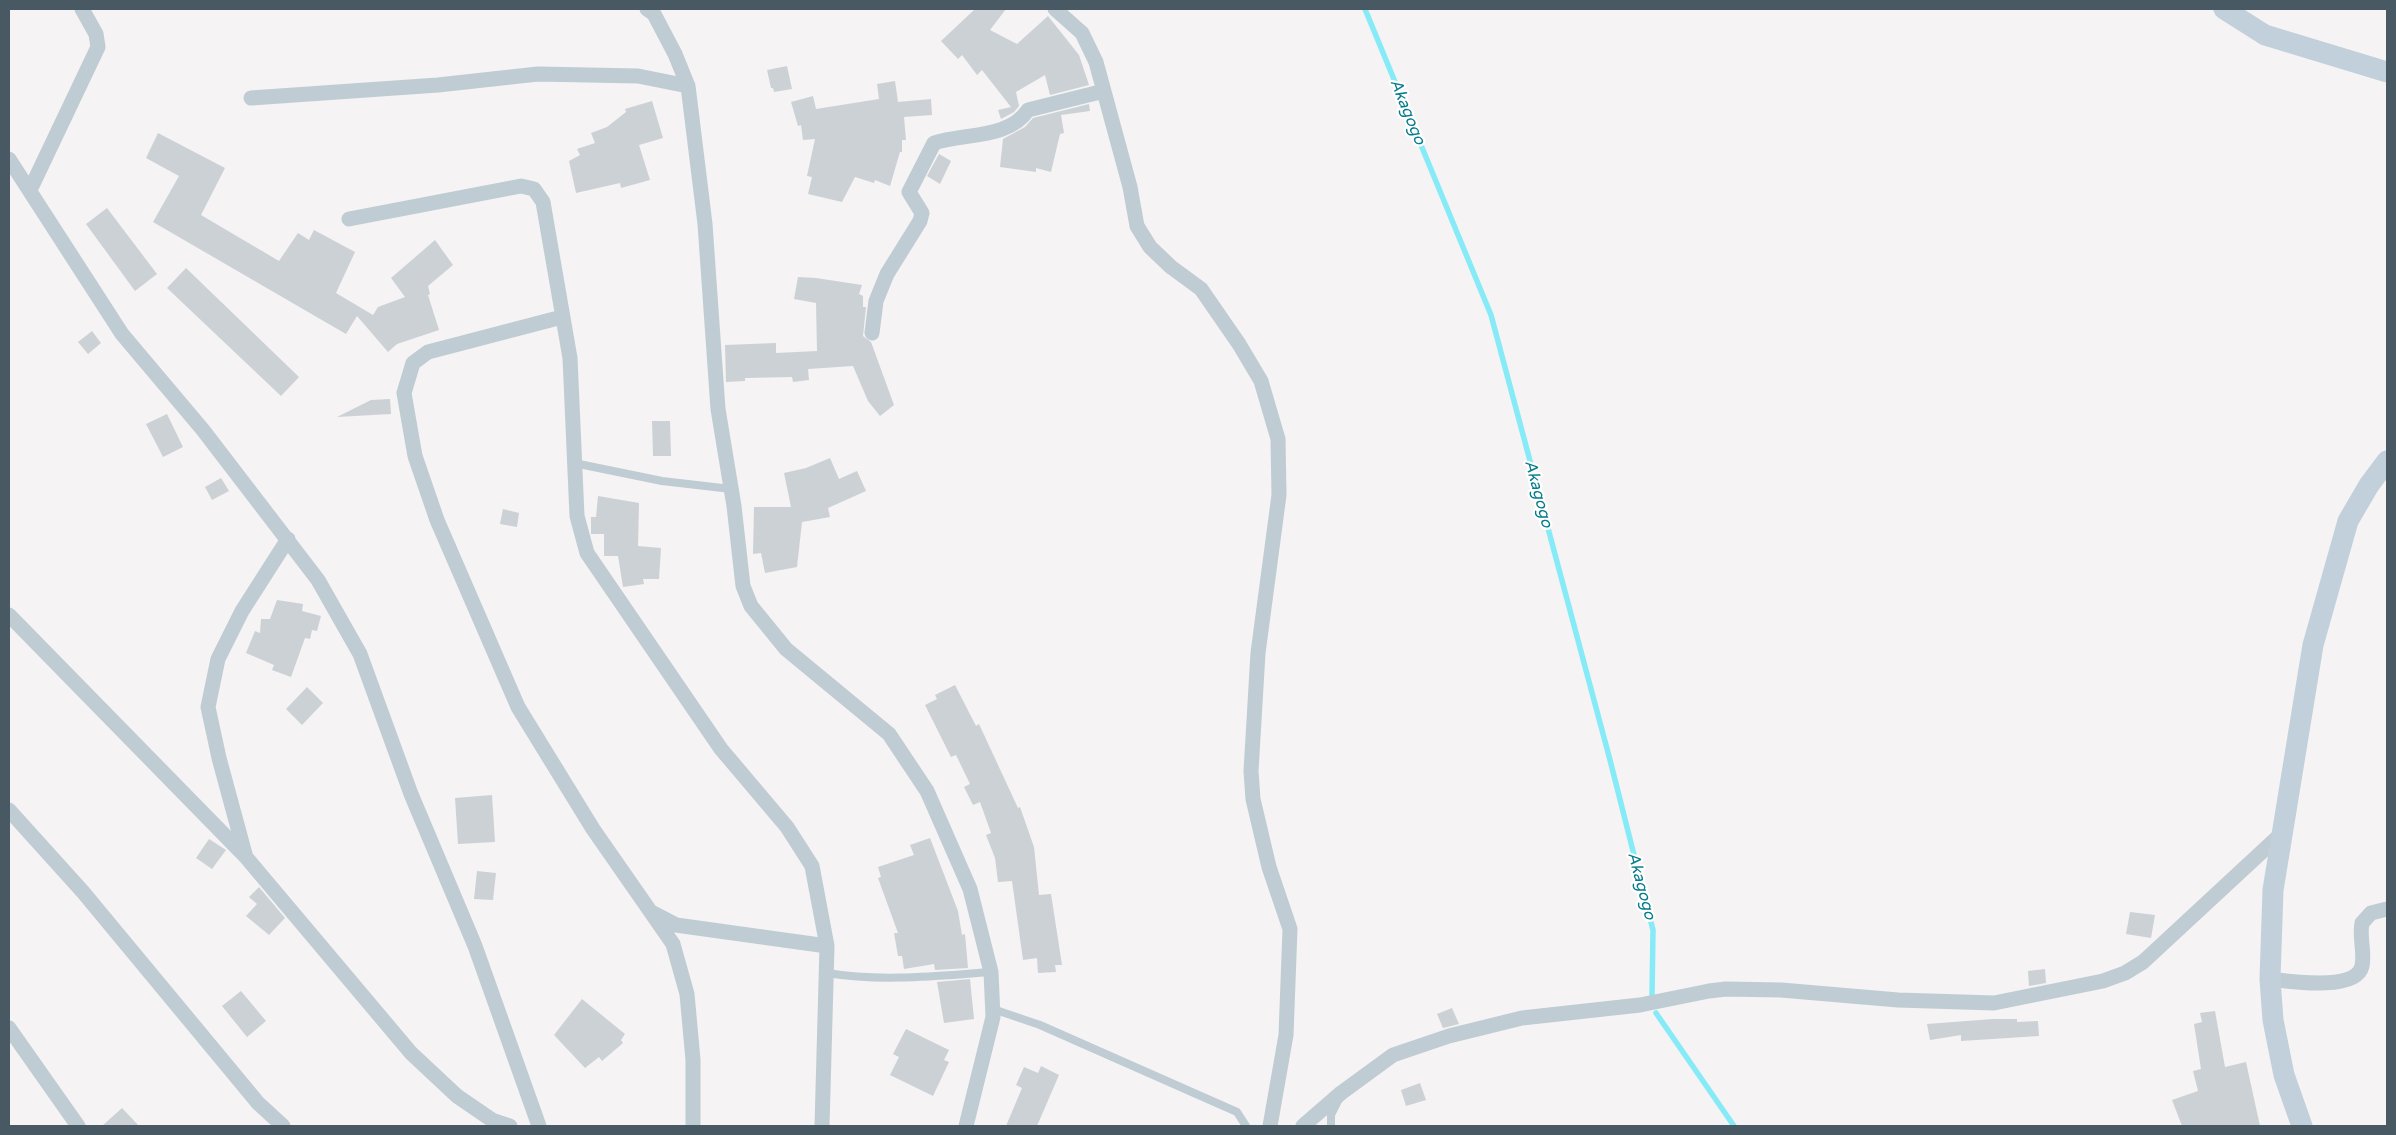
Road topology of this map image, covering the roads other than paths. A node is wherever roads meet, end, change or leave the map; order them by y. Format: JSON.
{"nodes":[{"id":1,"x":82,"y":9,"type":"edge"},
{"id":2,"x":647,"y":9,"type":"edge"},
{"id":3,"x":1055,"y":9,"type":"edge"},
{"id":4,"x":2224,"y":9,"type":"edge"},
{"id":5,"x":2387,"y":72,"type":"edge"},
{"id":6,"x":688,"y":86,"type":"junction"},
{"id":7,"x":1104,"y":91,"type":"junction"},
{"id":8,"x":251,"y":98,"type":"dead end"},
{"id":9,"x":9,"y":159,"type":"edge"},
{"id":10,"x":30,"y":190,"type":"junction"},
{"id":11,"x":349,"y":219,"type":"dead end"},
{"id":12,"x":562,"y":317,"type":"junction"},
{"id":13,"x":872,"y":333,"type":"dead end"},
{"id":14,"x":2387,"y":461,"type":"edge"},
{"id":15,"x":574,"y":463,"type":"junction"},
{"id":16,"x":731,"y":489,"type":"junction"},
{"id":17,"x":288,"y":538,"type":"junction"},
{"id":18,"x":9,"y":615,"type":"edge"},
{"id":19,"x":9,"y":810,"type":"edge"},
{"id":20,"x":2280,"y":835,"type":"junction"},
{"id":21,"x":245,"y":856,"type":"junction"},
{"id":22,"x":2387,"y":909,"type":"edge"},
{"id":23,"x":651,"y":912,"type":"junction"},
{"id":24,"x":676,"y":925,"type":"junction"},
{"id":25,"x":674,"y":944,"type":"junction"},
{"id":26,"x":827,"y":946,"type":"junction"},
{"id":27,"x":991,"y":972,"type":"junction"},
{"id":28,"x":827,"y":973,"type":"junction"},
{"id":29,"x":2270,"y":980,"type":"junction"},
{"id":30,"x":992,"y":1009,"type":"junction"},
{"id":31,"x":9,"y":1028,"type":"edge"},
{"id":32,"x":1341,"y":1093,"type":"junction"},
{"id":33,"x":72,"y":1124,"type":"edge"},
{"id":34,"x":283,"y":1126,"type":"edge"},
{"id":35,"x":510,"y":1126,"type":"edge"},
{"id":36,"x":539,"y":1126,"type":"edge"},
{"id":37,"x":693,"y":1126,"type":"edge"},
{"id":38,"x":822,"y":1126,"type":"edge"},
{"id":39,"x":966,"y":1126,"type":"edge"},
{"id":40,"x":1246,"y":1126,"type":"edge"},
{"id":41,"x":1270,"y":1126,"type":"edge"},
{"id":42,"x":1303,"y":1126,"type":"edge"},
{"id":43,"x":1332,"y":1126,"type":"edge"},
{"id":44,"x":2302,"y":1126,"type":"edge"}],
"edges":[{"from":1,"to":10,"type":"street"},
{"from":2,"to":6,"type":"street"},
{"from":3,"to":7,"type":"street"},
{"from":4,"to":5,"type":"main road"},
{"from":6,"to":8,"type":"street"},
{"from":6,"to":16,"type":"street"},
{"from":7,"to":13,"type":"street"},
{"from":7,"to":41,"type":"street"},
{"from":9,"to":10,"type":"street"},
{"from":10,"to":17,"type":"street"},
{"from":11,"to":12,"type":"street"},
{"from":12,"to":15,"type":"street"},
{"from":12,"to":23,"type":"street"},
{"from":14,"to":20,"type":"main road"},
{"from":15,"to":16,"type":"lane"},
{"from":15,"to":26,"type":"street"},
{"from":16,"to":27,"type":"street"},
{"from":17,"to":21,"type":"street"},
{"from":17,"to":36,"type":"street"},
{"from":18,"to":21,"type":"street"},
{"from":19,"to":34,"type":"street"},
{"from":20,"to":29,"type":"main road"},
{"from":20,"to":32,"type":"street"},
{"from":21,"to":35,"type":"street"},
{"from":22,"to":29,"type":"street"},
{"from":23,"to":24,"type":"street"},
{"from":23,"to":25,"type":"street"},
{"from":24,"to":25,"type":"street"},
{"from":24,"to":26,"type":"street"},
{"from":25,"to":37,"type":"street"},
{"from":26,"to":28,"type":"street"},
{"from":27,"to":28,"type":"lane"},
{"from":27,"to":30,"type":"street"},
{"from":28,"to":38,"type":"street"},
{"from":29,"to":44,"type":"main road"},
{"from":30,"to":39,"type":"street"},
{"from":30,"to":40,"type":"lane"},
{"from":31,"to":33,"type":"street"},
{"from":32,"to":42,"type":"street"},
{"from":32,"to":43,"type":"lane"}]}
